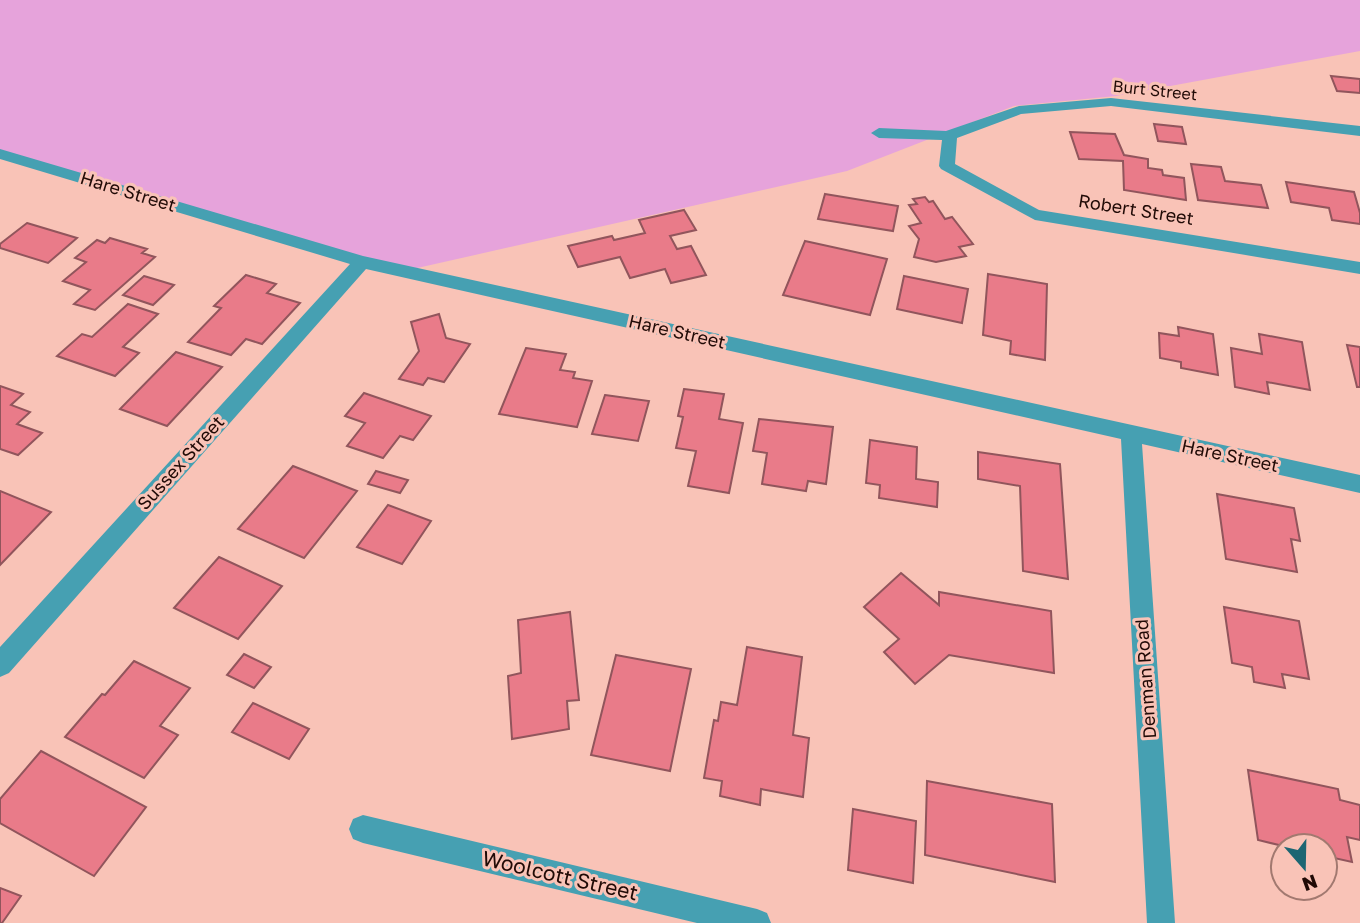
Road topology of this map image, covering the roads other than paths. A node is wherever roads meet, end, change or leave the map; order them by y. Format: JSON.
{"nodes":[{"id":1,"x":1360,"y":131,"type":"edge"},
{"id":2,"x":879,"y":133,"type":"dead end"},
{"id":3,"x":950,"y":135,"type":"junction"},
{"id":4,"x":0,"y":154,"type":"edge"},
{"id":5,"x":362,"y":261,"type":"junction"},
{"id":6,"x":1360,"y":268,"type":"edge"},
{"id":7,"x":1130,"y":434,"type":"junction"},
{"id":8,"x":1360,"y":484,"type":"edge"},
{"id":9,"x":0,"y":665,"type":"edge"},
{"id":10,"x":363,"y":829,"type":"dead end"},
{"id":11,"x":757,"y":923,"type":"edge"},
{"id":12,"x":1161,"y":923,"type":"edge"}],
"edges":[{"from":1,"to":3,"type":"street","name":"Burt Street"},
{"from":2,"to":3,"type":"street"},
{"from":3,"to":6,"type":"street","name":"Robert Street"},
{"from":4,"to":5,"type":"street","name":"Hare Street"},
{"from":5,"to":7,"type":"street","name":"Hare Street"},
{"from":5,"to":9,"type":"street","name":"Sussex Street"},
{"from":7,"to":8,"type":"street","name":"Hare Street"},
{"from":7,"to":12,"type":"street","name":"Denman Road"},
{"from":10,"to":11,"type":"street","name":"Woolcott Street"}]}
